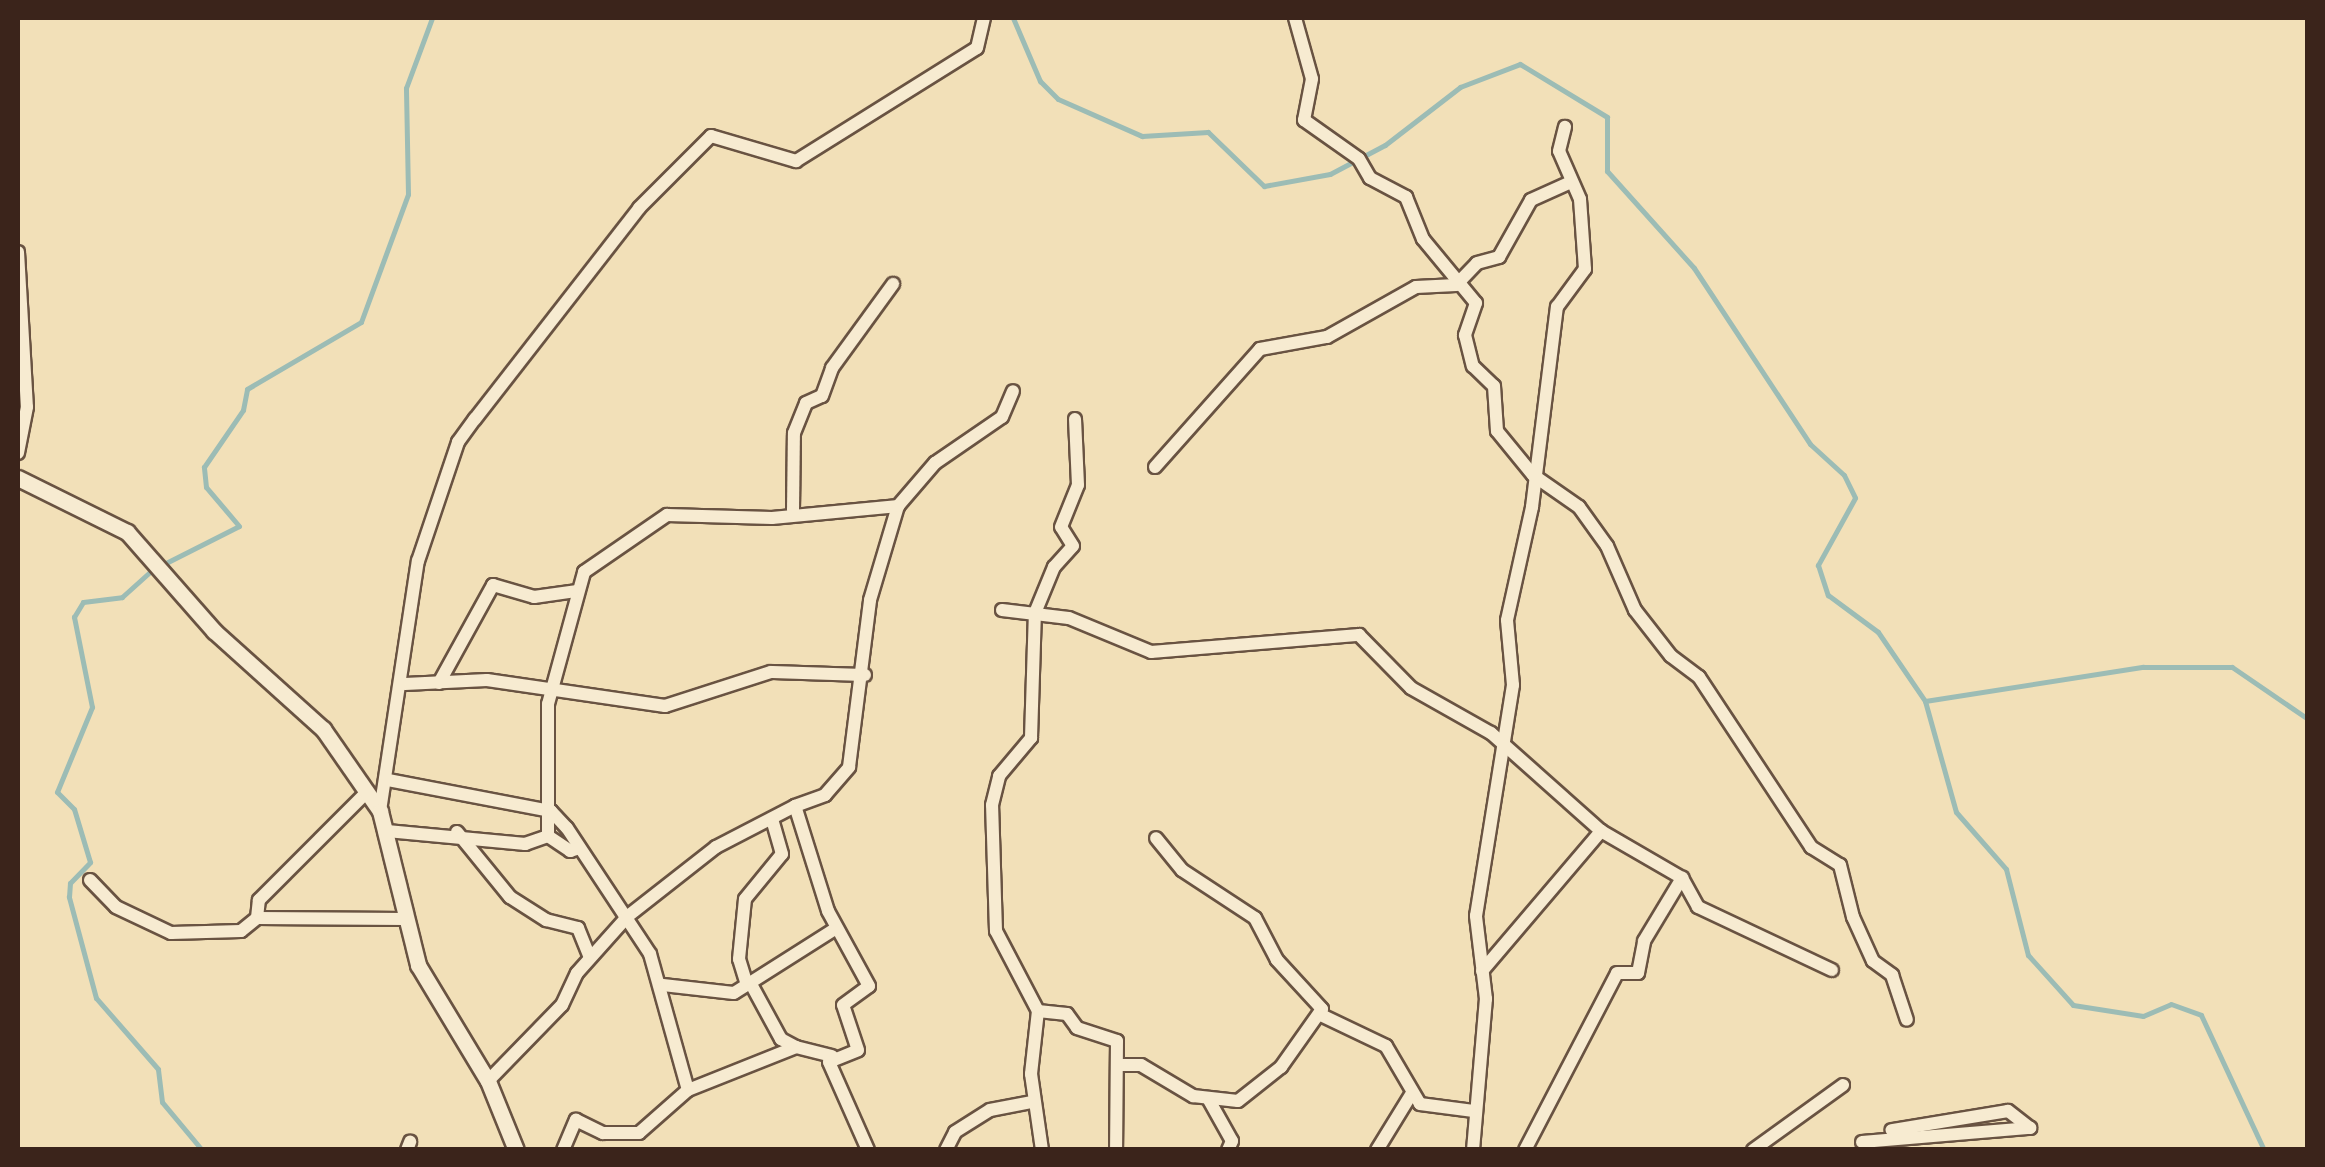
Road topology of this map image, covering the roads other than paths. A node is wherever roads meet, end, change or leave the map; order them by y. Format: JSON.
{"nodes":[{"id":1,"x":984,"y":18,"type":"edge"},
{"id":2,"x":1295,"y":18,"type":"edge"},
{"id":3,"x":1565,"y":127,"type":"dead end"},
{"id":4,"x":1570,"y":183,"type":"junction"},
{"id":5,"x":18,"y":252,"type":"edge"},
{"id":6,"x":1461,"y":281,"type":"junction"},
{"id":7,"x":893,"y":284,"type":"dead end"},
{"id":8,"x":1013,"y":391,"type":"dead end"},
{"id":9,"x":1075,"y":419,"type":"dead end"},
{"id":10,"x":18,"y":454,"type":"edge"},
{"id":11,"x":1155,"y":467,"type":"dead end"},
{"id":12,"x":1532,"y":475,"type":"junction"},
{"id":13,"x":18,"y":478,"type":"edge"},
{"id":14,"x":898,"y":506,"type":"junction"},
{"id":15,"x":793,"y":510,"type":"junction"},
{"id":16,"x":576,"y":592,"type":"junction"},
{"id":17,"x":1002,"y":610,"type":"dead end"},
{"id":18,"x":1035,"y":613,"type":"junction"},
{"id":19,"x":864,"y":675,"type":"junction"},
{"id":20,"x":440,"y":683,"type":"junction"},
{"id":21,"x":405,"y":684,"type":"junction"},
{"id":22,"x":550,"y":692,"type":"junction"},
{"id":23,"x":1502,"y":746,"type":"junction"},
{"id":24,"x":388,"y":780,"type":"junction"},
{"id":25,"x":367,"y":792,"type":"junction"},
{"id":26,"x":795,"y":806,"type":"junction"},
{"id":27,"x":380,"y":811,"type":"junction"},
{"id":28,"x":552,"y":811,"type":"junction"},
{"id":29,"x":773,"y":822,"type":"junction"},
{"id":30,"x":387,"y":831,"type":"junction"},
{"id":31,"x":1601,"y":831,"type":"junction"},
{"id":32,"x":456,"y":832,"type":"junction"},
{"id":33,"x":548,"y":836,"type":"junction"},
{"id":34,"x":1156,"y":838,"type":"dead end"},
{"id":35,"x":580,"y":848,"type":"junction"},
{"id":36,"x":1682,"y":878,"type":"junction"},
{"id":37,"x":90,"y":880,"type":"dead end"},
{"id":38,"x":628,"y":916,"type":"junction"},
{"id":39,"x":257,"y":918,"type":"junction"},
{"id":40,"x":405,"y":920,"type":"junction"},
{"id":41,"x":835,"y":929,"type":"junction"},
{"id":42,"x":590,"y":957,"type":"junction"},
{"id":43,"x":1482,"y":970,"type":"junction"},
{"id":44,"x":1832,"y":970,"type":"dead end"},
{"id":45,"x":749,"y":984,"type":"junction"},
{"id":46,"x":663,"y":985,"type":"junction"},
{"id":47,"x":1038,"y":1011,"type":"junction"},
{"id":48,"x":1321,"y":1015,"type":"junction"},
{"id":49,"x":1906,"y":1020,"type":"dead end"},
{"id":50,"x":796,"y":1047,"type":"junction"},
{"id":51,"x":832,"y":1056,"type":"junction"},
{"id":52,"x":1119,"y":1064,"type":"junction"},
{"id":53,"x":488,"y":1080,"type":"junction"},
{"id":54,"x":1843,"y":1085,"type":"dead end"},
{"id":55,"x":688,"y":1090,"type":"junction"},
{"id":56,"x":1412,"y":1094,"type":"junction"},
{"id":57,"x":1209,"y":1100,"type":"junction"},
{"id":58,"x":1032,"y":1102,"type":"junction"},
{"id":59,"x":1474,"y":1112,"type":"junction"},
{"id":60,"x":1892,"y":1130,"type":"dead end"},
{"id":61,"x":1862,"y":1142,"type":"dead end"},
{"id":62,"x":516,"y":1150,"type":"edge"},
{"id":63,"x":563,"y":1150,"type":"edge"},
{"id":64,"x":868,"y":1150,"type":"edge"},
{"id":65,"x":946,"y":1150,"type":"edge"},
{"id":66,"x":1042,"y":1150,"type":"edge"},
{"id":67,"x":1116,"y":1150,"type":"edge"},
{"id":68,"x":1228,"y":1150,"type":"edge"},
{"id":69,"x":1378,"y":1150,"type":"edge"},
{"id":70,"x":1472,"y":1150,"type":"edge"},
{"id":71,"x":1525,"y":1150,"type":"edge"},
{"id":72,"x":1753,"y":1150,"type":"edge"}],
"edges":[{"from":1,"to":21,"type":"street"},
{"from":2,"to":6,"type":"street"},
{"from":3,"to":4,"type":"street"},
{"from":4,"to":6,"type":"street"},
{"from":4,"to":12,"type":"street"},
{"from":5,"to":10,"type":"street"},
{"from":6,"to":11,"type":"street"},
{"from":6,"to":12,"type":"street"},
{"from":7,"to":15,"type":"street"},
{"from":8,"to":14,"type":"street"},
{"from":9,"to":18,"type":"street"},
{"from":12,"to":23,"type":"street"},
{"from":12,"to":49,"type":"street"},
{"from":13,"to":25,"type":"street"},
{"from":14,"to":15,"type":"street"},
{"from":14,"to":19,"type":"street"},
{"from":15,"to":16,"type":"street"},
{"from":16,"to":20,"type":"street"},
{"from":16,"to":22,"type":"street"},
{"from":17,"to":18,"type":"street"},
{"from":18,"to":23,"type":"street"},
{"from":18,"to":47,"type":"street"},
{"from":19,"to":22,"type":"street"},
{"from":19,"to":26,"type":"street"},
{"from":20,"to":21,"type":"street"},
{"from":20,"to":22,"type":"street"},
{"from":21,"to":24,"type":"street"},
{"from":22,"to":28,"type":"street"},
{"from":23,"to":31,"type":"street"},
{"from":23,"to":43,"type":"street"},
{"from":24,"to":27,"type":"street"},
{"from":24,"to":28,"type":"street"},
{"from":25,"to":27,"type":"street"},
{"from":25,"to":39,"type":"street"},
{"from":26,"to":29,"type":"street"},
{"from":26,"to":41,"type":"street"},
{"from":27,"to":30,"type":"street"},
{"from":28,"to":33,"type":"street"},
{"from":28,"to":35,"type":"street"},
{"from":29,"to":38,"type":"street"},
{"from":29,"to":45,"type":"street"},
{"from":30,"to":32,"type":"street"},
{"from":30,"to":40,"type":"street"},
{"from":31,"to":36,"type":"street"},
{"from":31,"to":43,"type":"street"},
{"from":32,"to":33,"type":"street"},
{"from":32,"to":42,"type":"street"},
{"from":33,"to":35,"type":"street"},
{"from":34,"to":48,"type":"street"},
{"from":35,"to":38,"type":"street"},
{"from":36,"to":44,"type":"street"},
{"from":36,"to":71,"type":"street"},
{"from":37,"to":39,"type":"street"},
{"from":38,"to":42,"type":"street"},
{"from":38,"to":46,"type":"street"},
{"from":39,"to":40,"type":"street"},
{"from":40,"to":53,"type":"street"},
{"from":41,"to":45,"type":"street"},
{"from":41,"to":51,"type":"street"},
{"from":42,"to":53,"type":"street"},
{"from":43,"to":59,"type":"street"},
{"from":45,"to":46,"type":"street"},
{"from":45,"to":50,"type":"street"},
{"from":46,"to":55,"type":"street"},
{"from":47,"to":52,"type":"street"},
{"from":47,"to":58,"type":"street"},
{"from":48,"to":56,"type":"street"},
{"from":48,"to":57,"type":"street"},
{"from":50,"to":51,"type":"street"},
{"from":50,"to":55,"type":"street"},
{"from":51,"to":64,"type":"street"},
{"from":52,"to":57,"type":"street"},
{"from":52,"to":67,"type":"street"},
{"from":53,"to":62,"type":"street"},
{"from":54,"to":72,"type":"street"},
{"from":55,"to":63,"type":"street"},
{"from":56,"to":59,"type":"street"},
{"from":56,"to":69,"type":"street"},
{"from":57,"to":68,"type":"street"},
{"from":58,"to":65,"type":"street"},
{"from":58,"to":66,"type":"street"},
{"from":59,"to":70,"type":"street"},
{"from":60,"to":61,"type":"street"}]}
